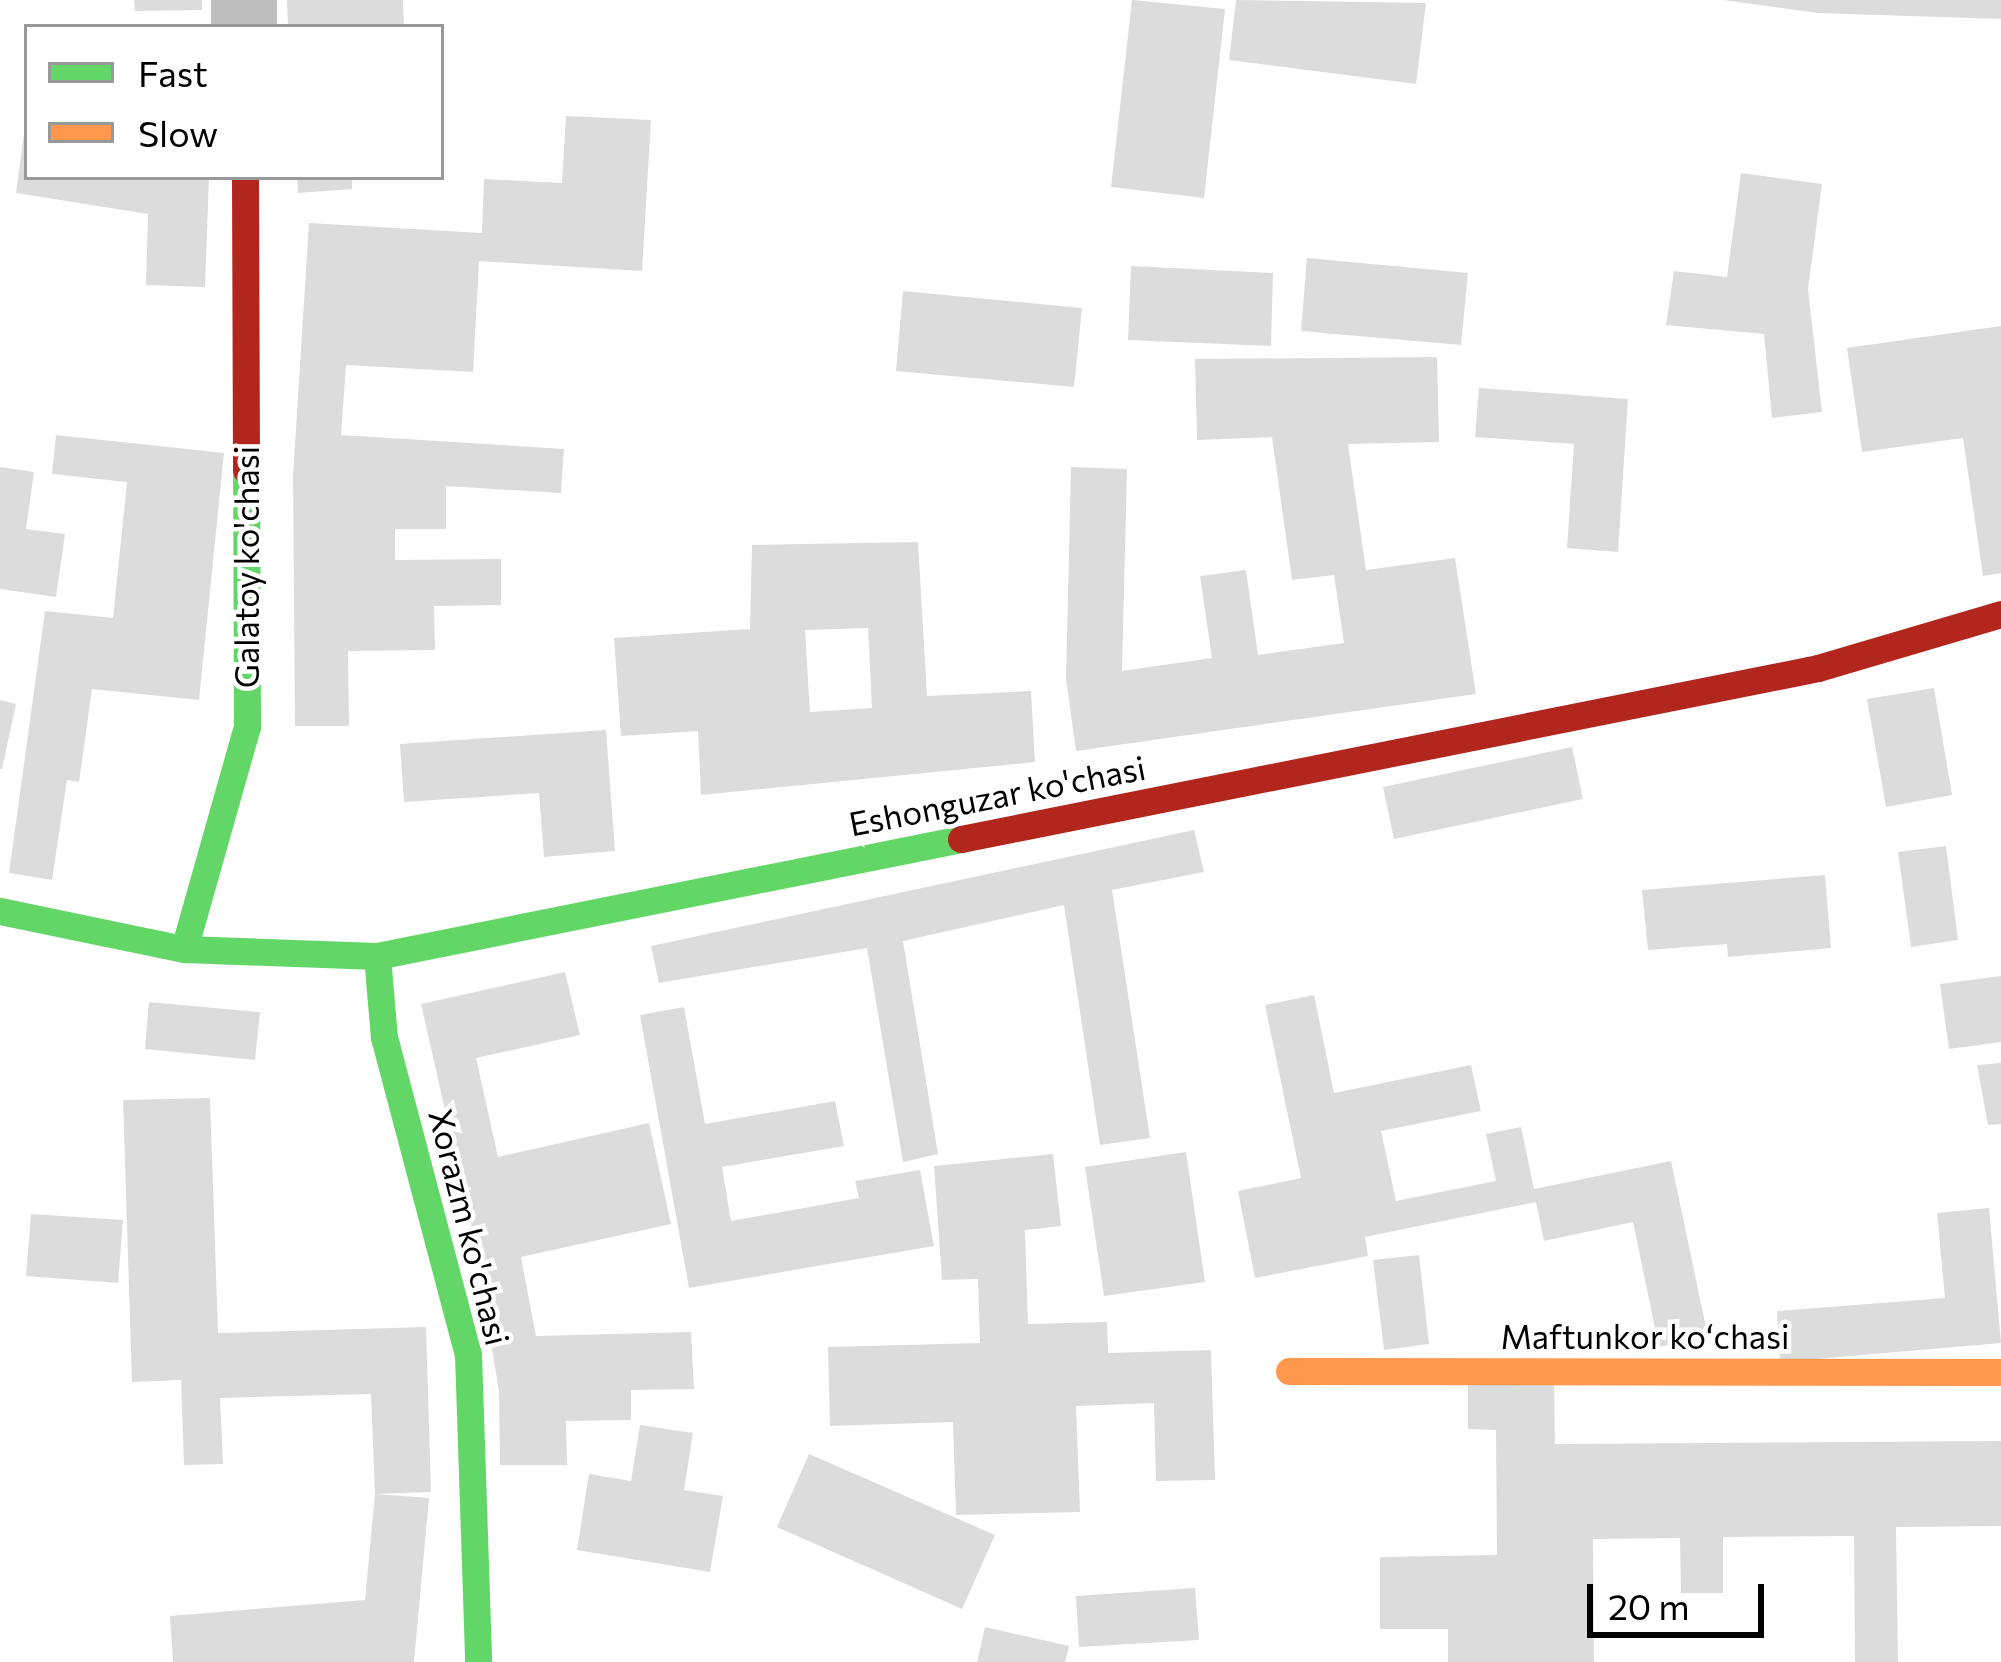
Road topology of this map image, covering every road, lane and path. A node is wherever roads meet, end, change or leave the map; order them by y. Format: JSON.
{"nodes":[{"id":1,"x":244,"y":180,"type":"edge"},
{"id":2,"x":2001,"y":614,"type":"edge"},
{"id":3,"x":0,"y":911,"type":"edge"},
{"id":4,"x":184,"y":949,"type":"junction"},
{"id":5,"x":376,"y":956,"type":"junction"},
{"id":6,"x":1289,"y":1371,"type":"dead end"},
{"id":7,"x":2001,"y":1372,"type":"edge"},
{"id":8,"x":478,"y":1662,"type":"edge"}],
"edges":[{"from":1,"to":4,"type":"street","name":"Galatoy ko'chasi"},
{"from":2,"to":5,"type":"street","name":"Eshonguzar ko'chasi"},
{"from":3,"to":4,"type":"street","name":"Eshonguzar ko'chasi"},
{"from":4,"to":5,"type":"street","name":"Eshonguzar ko'chasi"},
{"from":5,"to":8,"type":"street","name":"Xorazm ko'chasi"},
{"from":6,"to":7,"type":"street","name":"Maftunkor koʻchasi"}]}
